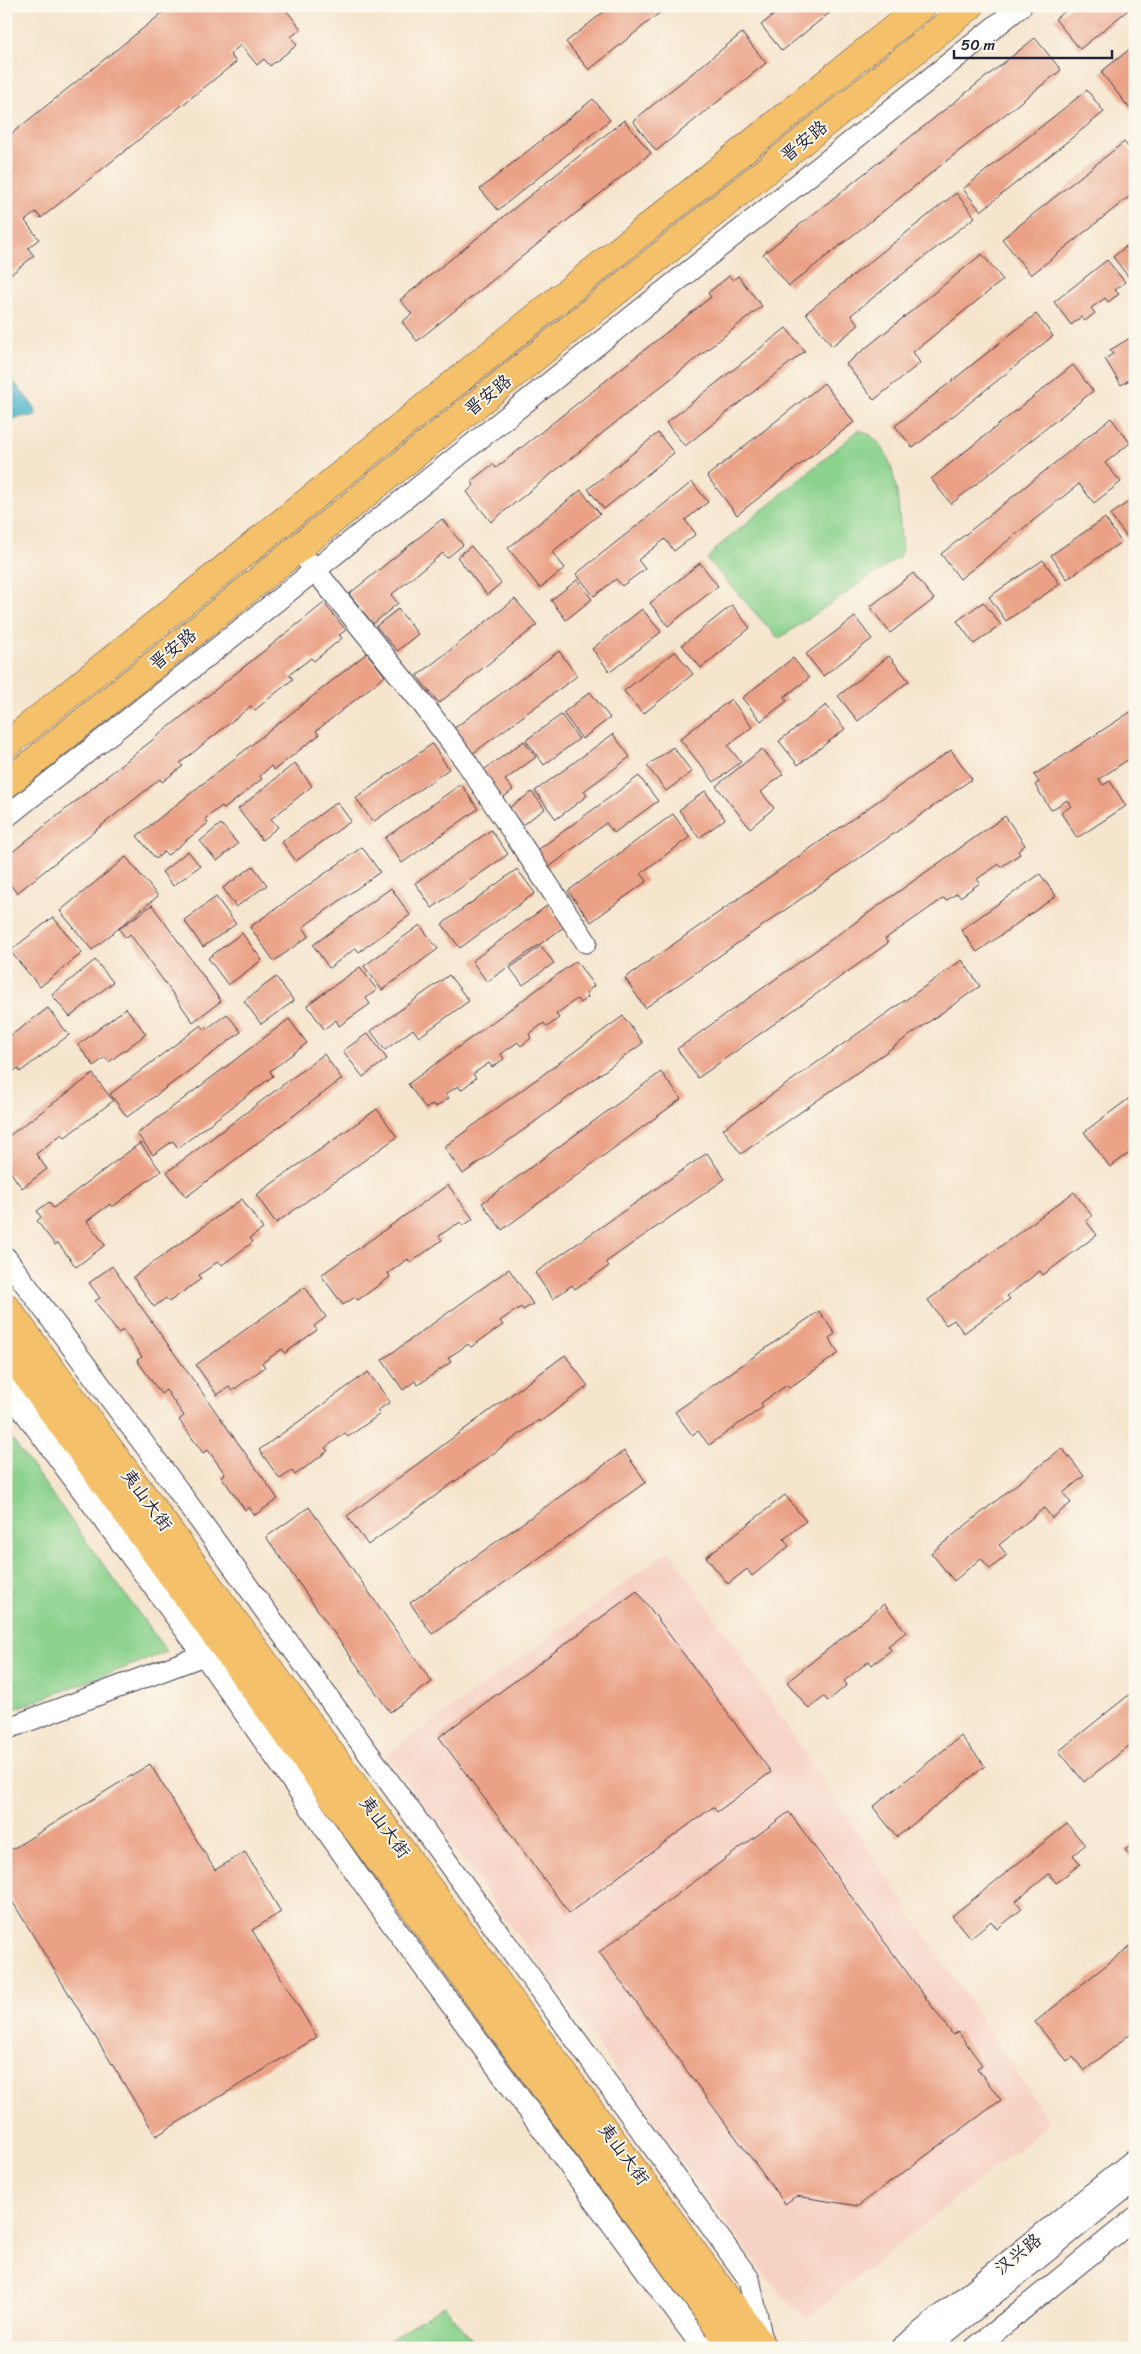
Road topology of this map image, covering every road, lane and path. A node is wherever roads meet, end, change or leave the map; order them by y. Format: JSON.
{"nodes":[{"id":1,"x":922,"y":6,"type":"edge"},
{"id":2,"x":970,"y":6,"type":"edge"},
{"id":3,"x":1021,"y":6,"type":"edge"},
{"id":4,"x":298,"y":549,"type":"junction"},
{"id":5,"x":315,"y":570,"type":"junction"},
{"id":6,"x":6,"y":745,"type":"edge"},
{"id":7,"x":6,"y":784,"type":"edge"},
{"id":8,"x":6,"y":817,"type":"edge"},
{"id":9,"x":586,"y":942,"type":"dead end"},
{"id":10,"x":6,"y":1258,"type":"edge"},
{"id":11,"x":6,"y":1308,"type":"edge"},
{"id":12,"x":6,"y":1347,"type":"edge"},
{"id":13,"x":6,"y":1387,"type":"edge"},
{"id":14,"x":204,"y":1655,"type":"junction"},
{"id":15,"x":6,"y":1729,"type":"edge"},
{"id":16,"x":1135,"y":2160,"type":"edge"},
{"id":17,"x":1135,"y":2180,"type":"edge"},
{"id":18,"x":1135,"y":2218,"type":"edge"},
{"id":19,"x":711,"y":2348,"type":"edge"},
{"id":20,"x":734,"y":2348,"type":"edge"},
{"id":21,"x":764,"y":2348,"type":"edge"},
{"id":22,"x":902,"y":2348,"type":"edge"},
{"id":23,"x":927,"y":2348,"type":"edge"},
{"id":24,"x":975,"y":2348,"type":"edge"}],
"edges":[{"from":1,"to":6,"type":"main road","name":"晋安路"},
{"from":2,"to":4,"type":"main road","name":"晋安路"},
{"from":3,"to":5,"type":"street"},
{"from":4,"to":5,"type":"street"},
{"from":4,"to":7,"type":"main road","name":"晋安路"},
{"from":5,"to":8,"type":"street"},
{"from":5,"to":9,"type":"street"},
{"from":10,"to":21,"type":"street"},
{"from":11,"to":21,"type":"main road","name":"夷山大街"},
{"from":12,"to":20,"type":"main road","name":"夷山大街"},
{"from":13,"to":14,"type":"street"},
{"from":14,"to":15,"type":"street"},
{"from":14,"to":19,"type":"street"},
{"from":16,"to":22,"type":"street","name":"汉兴路"},
{"from":17,"to":23,"type":"street","name":"汉兴路"},
{"from":18,"to":24,"type":"street"}]}
